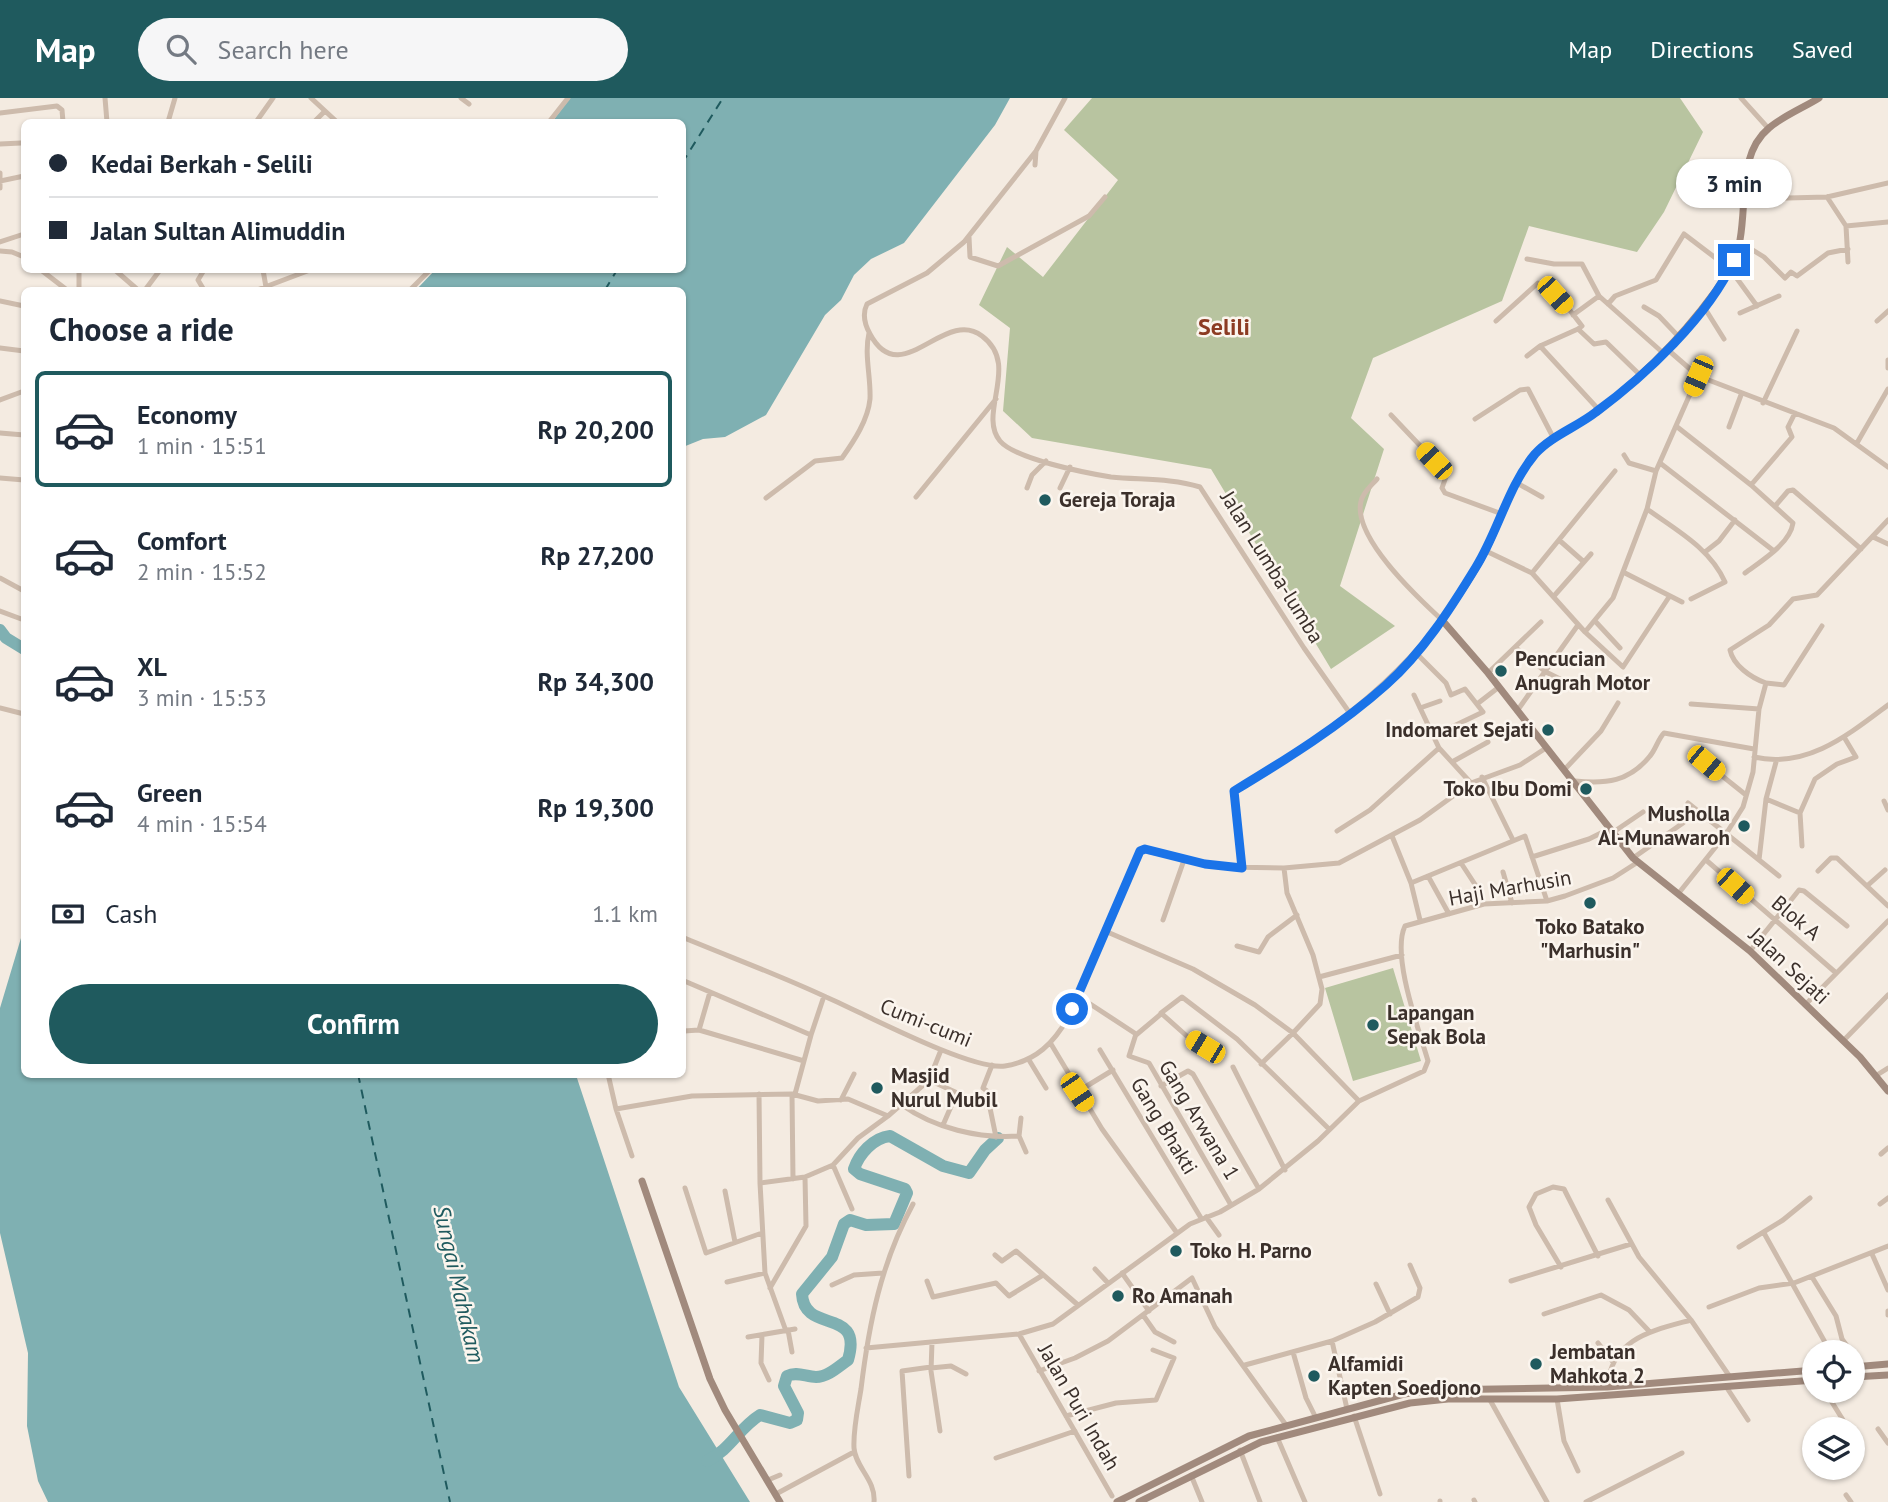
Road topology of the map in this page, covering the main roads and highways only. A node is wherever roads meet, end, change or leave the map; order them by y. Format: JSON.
{"nodes":[{"id":1,"x":1819,"y":98,"type":"edge"},
{"id":2,"x":1888,"y":1091,"type":"edge"},
{"id":3,"x":642,"y":1181,"type":"dead end"},
{"id":4,"x":1888,"y":1364,"type":"edge"},
{"id":5,"x":1865,"y":1365,"type":"edge"},
{"id":6,"x":1802,"y":1371,"type":"edge"},
{"id":7,"x":1888,"y":1375,"type":"edge"},
{"id":8,"x":1865,"y":1376,"type":"edge"},
{"id":9,"x":1713,"y":1378,"type":"junction"},
{"id":10,"x":1802,"y":1381,"type":"edge"},
{"id":11,"x":1714,"y":1389,"type":"junction"},
{"id":12,"x":1328,"y":1414,"type":"junction"},
{"id":13,"x":1331,"y":1423,"type":"junction"},
{"id":14,"x":1115,"y":1499,"type":"edge"},
{"id":15,"x":780,"y":1502,"type":"edge"},
{"id":16,"x":1139,"y":1502,"type":"edge"}],
"edges":[{"from":1,"to":2,"type":"main road","name":"Jalan Sejati"},
{"from":3,"to":15,"type":"main road"},
{"from":4,"to":5,"type":"main road"},
{"from":6,"to":9,"type":"main road"},
{"from":7,"to":8,"type":"main road"},
{"from":9,"to":11,"type":"main road"},
{"from":9,"to":12,"type":"main road"},
{"from":10,"to":11,"type":"main road"},
{"from":11,"to":13,"type":"main road"},
{"from":12,"to":13,"type":"main road"},
{"from":12,"to":14,"type":"main road"},
{"from":13,"to":16,"type":"main road"}]}
